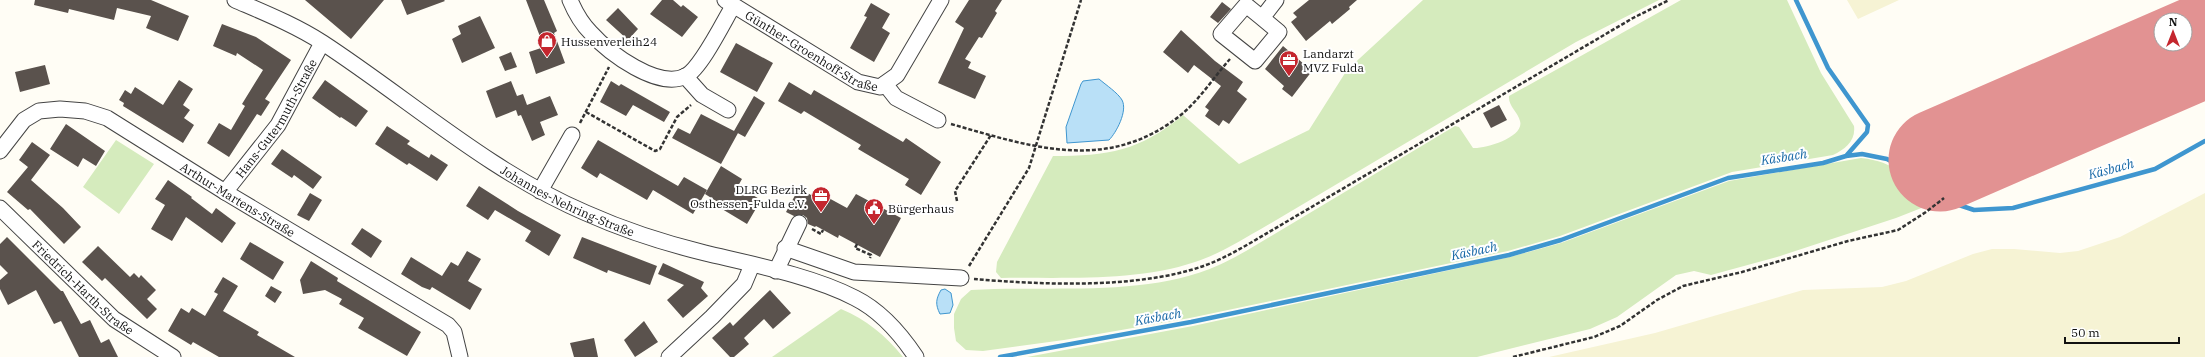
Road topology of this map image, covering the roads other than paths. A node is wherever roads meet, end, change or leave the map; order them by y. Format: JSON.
{"nodes":[{"id":1,"x":235,"y":0,"type":"edge"},
{"id":2,"x":570,"y":0,"type":"edge"},
{"id":3,"x":941,"y":0,"type":"edge"},
{"id":4,"x":1276,"y":0,"type":"edge"},
{"id":5,"x":729,"y":3,"type":"edge"},
{"id":6,"x":1262,"y":18,"type":"junction"},
{"id":7,"x":322,"y":43,"type":"junction"},
{"id":8,"x":685,"y":76,"type":"junction"},
{"id":9,"x":886,"y":84,"type":"junction"},
{"id":10,"x":728,"y":110,"type":"dead end"},
{"id":11,"x":938,"y":120,"type":"road end"},
{"id":12,"x":572,"y":135,"type":"road end"},
{"id":13,"x":0,"y":151,"type":"edge"},
{"id":14,"x":540,"y":191,"type":"junction"},
{"id":15,"x":225,"y":192,"type":"junction"},
{"id":16,"x":0,"y":208,"type":"edge"},
{"id":17,"x":799,"y":223,"type":"dead end"},
{"id":18,"x":785,"y":248,"type":"junction"},
{"id":19,"x":752,"y":265,"type":"junction"},
{"id":20,"x":776,"y":271,"type":"junction"},
{"id":21,"x":961,"y":278,"type":"road end"},
{"id":22,"x":173,"y":357,"type":"edge"},
{"id":23,"x":460,"y":357,"type":"edge"},
{"id":24,"x":669,"y":357,"type":"edge"},
{"id":25,"x":916,"y":357,"type":"edge"}],
"edges":[{"from":1,"to":7,"type":"street","name":"Johannes-Nehring-Straße"},
{"from":2,"to":8,"type":"street"},
{"from":3,"to":9,"type":"street"},
{"from":4,"to":6,"type":"street"},
{"from":5,"to":8,"type":"street"},
{"from":5,"to":9,"type":"street","name":"Günther-Groenhoff-Straße"},
{"from":6,"to":6,"type":"street"},
{"from":7,"to":14,"type":"street","name":"Johannes-Nehring-Straße"},
{"from":7,"to":15,"type":"street","name":"Hans-Gutermuth-Straße"},
{"from":8,"to":10,"type":"street"},
{"from":9,"to":11,"type":"street","name":"Günther-Groenhoff-Straße"},
{"from":12,"to":14,"type":"street"},
{"from":13,"to":15,"type":"street","name":"Arthur-Martens-Straße"},
{"from":14,"to":19,"type":"street","name":"Johannes-Nehring-Straße"},
{"from":15,"to":23,"type":"street","name":"Arthur-Martens-Straße"},
{"from":16,"to":22,"type":"street","name":"Friedrich-Harth-Straße"},
{"from":17,"to":18,"type":"street"},
{"from":18,"to":20,"type":"street"},
{"from":18,"to":21,"type":"street"},
{"from":19,"to":20,"type":"street","name":"Johannes-Nehring-Straße"},
{"from":19,"to":24,"type":"street"},
{"from":20,"to":25,"type":"street","name":"Johannes-Nehring-Straße"}]}
